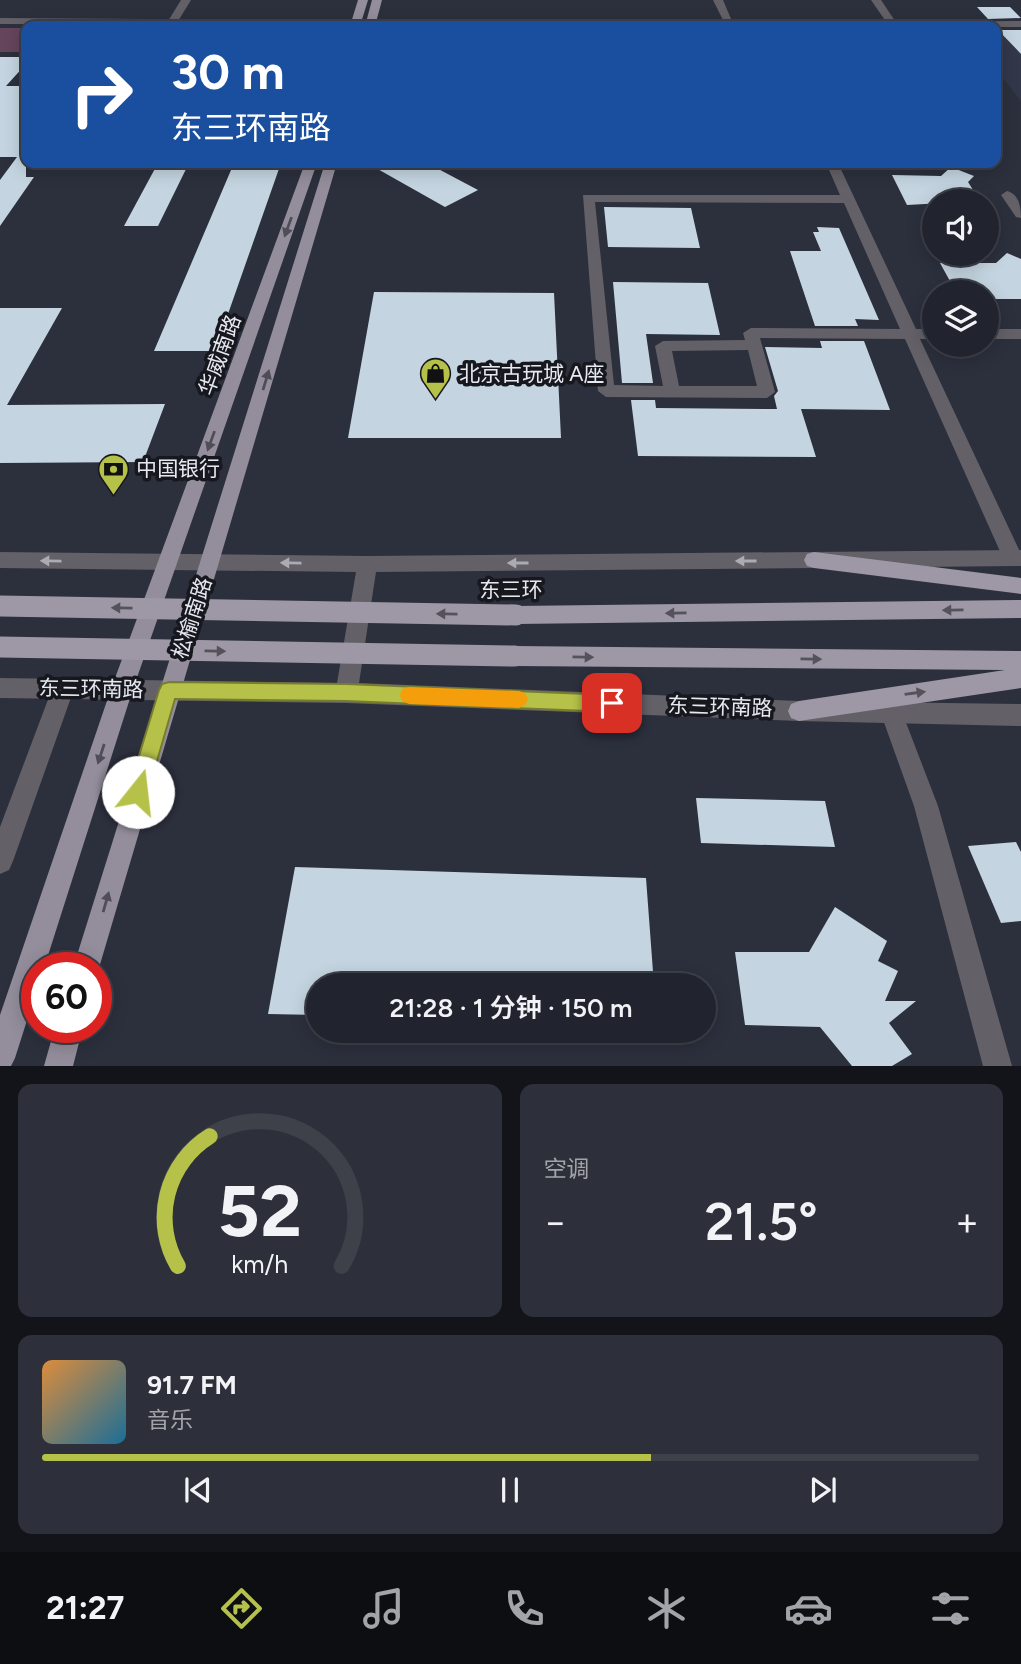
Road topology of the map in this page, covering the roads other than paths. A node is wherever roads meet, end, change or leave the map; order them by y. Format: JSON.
{"nodes":[{"id":1,"x":186,"y":0,"type":"edge"},
{"id":2,"x":363,"y":0,"type":"edge"},
{"id":3,"x":377,"y":0,"type":"edge"},
{"id":4,"x":718,"y":0,"type":"edge"},
{"id":5,"x":876,"y":0,"type":"edge"},
{"id":6,"x":0,"y":21,"type":"edge"},
{"id":7,"x":21,"y":21,"type":"edge"},
{"id":8,"x":173,"y":21,"type":"edge"},
{"id":9,"x":357,"y":21,"type":"edge"},
{"id":10,"x":372,"y":21,"type":"edge"},
{"id":11,"x":728,"y":21,"type":"edge"},
{"id":12,"x":890,"y":21,"type":"edge"},
{"id":13,"x":1001,"y":24,"type":"edge"},
{"id":14,"x":1021,"y":24,"type":"edge"},
{"id":15,"x":309,"y":168,"type":"edge"},
{"id":16,"x":330,"y":168,"type":"edge"},
{"id":17,"x":834,"y":168,"type":"edge"},
{"id":18,"x":1021,"y":195,"type":"edge"},
{"id":19,"x":849,"y":199,"type":"junction"},
{"id":20,"x":1021,"y":214,"type":"edge"},
{"id":21,"x":911,"y":334,"type":"junction"},
{"id":22,"x":922,"y":334,"type":"edge"},
{"id":23,"x":999,"y":334,"type":"edge"},
{"id":24,"x":1021,"y":334,"type":"edge"},
{"id":25,"x":754,"y":345,"type":"junction"},
{"id":26,"x":672,"y":391,"type":"junction"},
{"id":27,"x":1017,"y":558,"type":"edge"},
{"id":28,"x":0,"y":560,"type":"edge"},
{"id":29,"x":814,"y":560,"type":"junction"},
{"id":30,"x":168,"y":562,"type":"junction"},
{"id":31,"x":211,"y":562,"type":"junction"},
{"id":32,"x":367,"y":564,"type":"junction"},
{"id":33,"x":1021,"y":586,"type":"edge"},
{"id":34,"x":0,"y":606,"type":"edge"},
{"id":35,"x":1021,"y":609,"type":"edge"},
{"id":36,"x":0,"y":647,"type":"edge"},
{"id":37,"x":1021,"y":661,"type":"edge"},
{"id":38,"x":1021,"y":678,"type":"edge"},
{"id":39,"x":0,"y":688,"type":"edge"},
{"id":40,"x":63,"y":689,"type":"junction"},
{"id":41,"x":122,"y":690,"type":"junction"},
{"id":42,"x":169,"y":690,"type":"junction"},
{"id":43,"x":346,"y":693,"type":"junction"},
{"id":44,"x":799,"y":710,"type":"junction"},
{"id":45,"x":892,"y":713,"type":"junction"},
{"id":46,"x":1021,"y":715,"type":"edge"},
{"id":47,"x":0,"y":861,"type":"edge"},
{"id":48,"x":92,"y":952,"type":"edge"},
{"id":49,"x":64,"y":1043,"type":"edge"},
{"id":50,"x":0,"y":1058,"type":"edge"},
{"id":51,"x":1003,"y":1064,"type":"edge"},
{"id":52,"x":58,"y":1066,"type":"edge"}],
"edges":[{"from":1,"to":8,"type":"street"},
{"from":2,"to":9,"type":"main road"},
{"from":3,"to":10,"type":"main road"},
{"from":4,"to":11,"type":"street"},
{"from":5,"to":12,"type":"street"},
{"from":6,"to":7,"type":"street"},
{"from":13,"to":14,"type":"street"},
{"from":15,"to":30,"type":"main road","name":"华威南路","one_way":true},
{"from":31,"to":16,"type":"main road","name":"松榆南路","one_way":true},
{"from":17,"to":19,"type":"street"},
{"from":18,"to":20,"type":"street"},
{"from":19,"to":21,"type":"street"},
{"from":19,"to":26,"type":"street"},
{"from":21,"to":22,"type":"street"},
{"from":21,"to":25,"type":"street"},
{"from":21,"to":27,"type":"street"},
{"from":23,"to":24,"type":"street"},
{"from":25,"to":26,"type":"street"},
{"from":25,"to":26,"type":"street"},
{"from":27,"to":29,"type":"street"},
{"from":30,"to":28,"type":"street","one_way":true},
{"from":29,"to":32,"type":"street","one_way":true},
{"from":29,"to":33,"type":"highway"},
{"from":30,"to":31,"type":"street"},
{"from":30,"to":41,"type":"main road","name":"华威南路"},
{"from":32,"to":31,"type":"street","one_way":true},
{"from":31,"to":42,"type":"main road","name":"松榆南路"},
{"from":32,"to":43,"type":"street"},
{"from":35,"to":34,"type":"highway","name":"东三环","one_way":true,"bridge":true},
{"from":36,"to":37,"type":"highway","one_way":true,"bridge":true},
{"from":44,"to":38,"type":"highway","one_way":true},
{"from":39,"to":40,"type":"street","name":"东三环南路"},
{"from":40,"to":41,"type":"street","name":"东三环南路"},
{"from":40,"to":47,"type":"street"},
{"from":41,"to":42,"type":"street","name":"东三环南路"},
{"from":41,"to":50,"type":"main road","one_way":true},
{"from":42,"to":43,"type":"street","name":"东三环南路"},
{"from":48,"to":42,"type":"main road","name":"松榆南路","one_way":true},
{"from":43,"to":44,"type":"street","name":"东三环南路"},
{"from":44,"to":45,"type":"street","name":"东三环南路"},
{"from":45,"to":46,"type":"street","name":"东三环南路"},
{"from":45,"to":51,"type":"street"},
{"from":49,"to":52,"type":"main road"}]}
